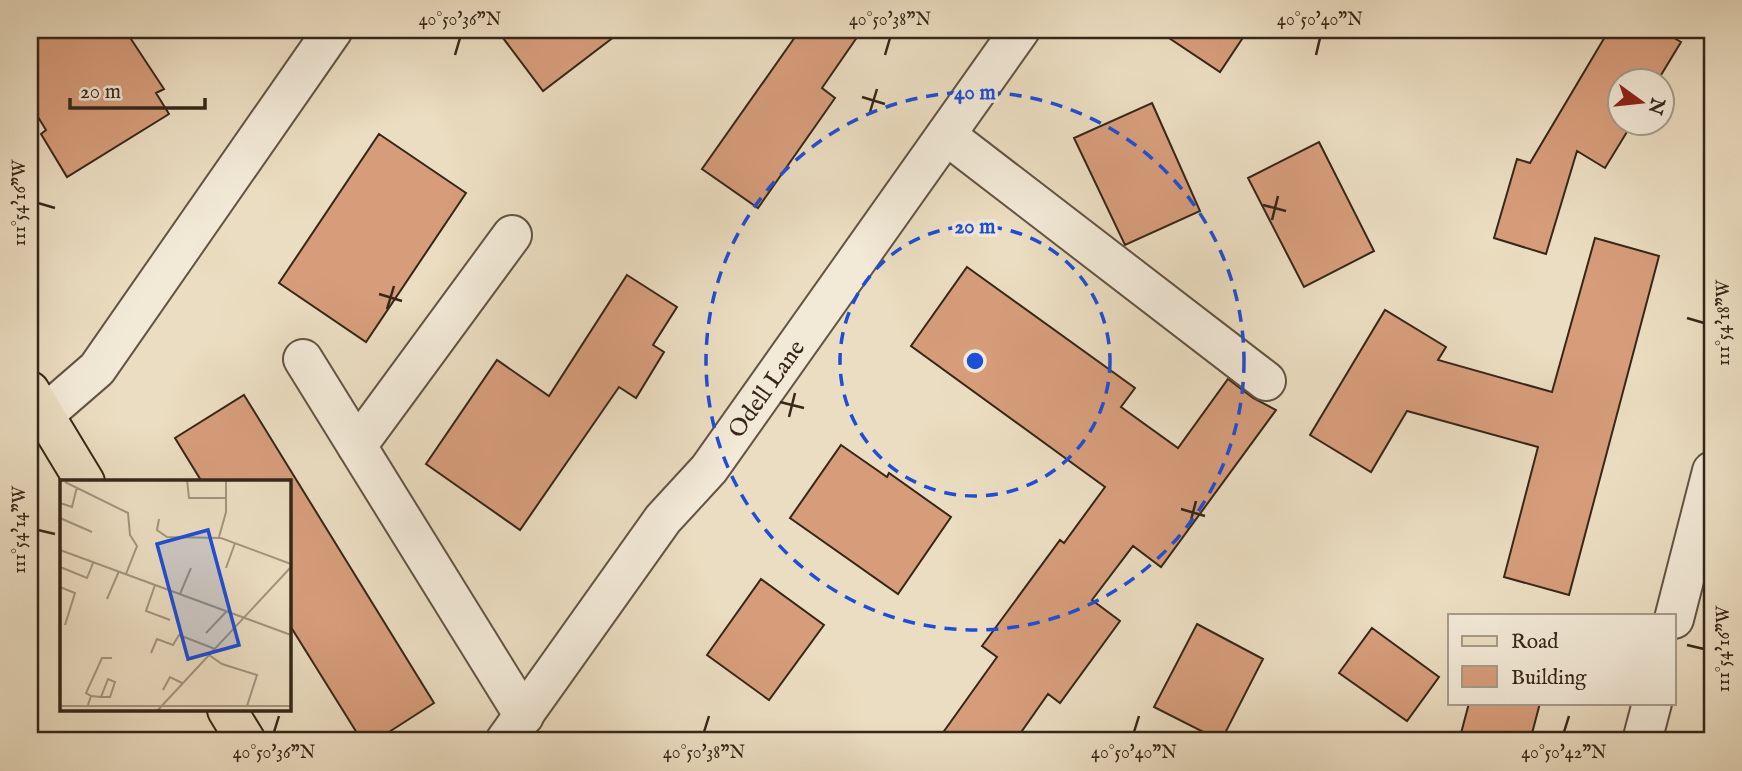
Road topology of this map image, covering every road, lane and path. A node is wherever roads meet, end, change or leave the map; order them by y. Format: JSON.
{"nodes":[{"id":1,"x":333,"y":30,"type":"edge"},
{"id":2,"x":1020,"y":30,"type":"edge"},
{"id":3,"x":946,"y":135,"type":"junction"},
{"id":4,"x":512,"y":235,"type":"dead end"},
{"id":5,"x":303,"y":359,"type":"dead end"},
{"id":6,"x":1266,"y":381,"type":"dead end"},
{"id":7,"x":37,"y":403,"type":"edge"},
{"id":8,"x":357,"y":446,"type":"junction"},
{"id":9,"x":1712,"y":475,"type":"edge"},
{"id":10,"x":84,"y":480,"type":"edge"},
{"id":11,"x":1675,"y":614,"type":"edge"},
{"id":12,"x":1652,"y":704,"type":"edge"},
{"id":13,"x":228,"y":712,"type":"edge"},
{"id":14,"x":514,"y":728,"type":"edge"},
{"id":15,"x":246,"y":741,"type":"edge"},
{"id":16,"x":1642,"y":741,"type":"edge"}],
"edges":[{"from":1,"to":7,"type":"street"},
{"from":2,"to":3,"type":"street","name":"Odell Lane"},
{"from":3,"to":6,"type":"street"},
{"from":3,"to":14,"type":"street","name":"Odell Lane"},
{"from":4,"to":8,"type":"street"},
{"from":5,"to":8,"type":"street"},
{"from":7,"to":10,"type":"main road"},
{"from":8,"to":14,"type":"street"},
{"from":9,"to":11,"type":"street"},
{"from":12,"to":16,"type":"street"},
{"from":13,"to":15,"type":"main road"}]}
